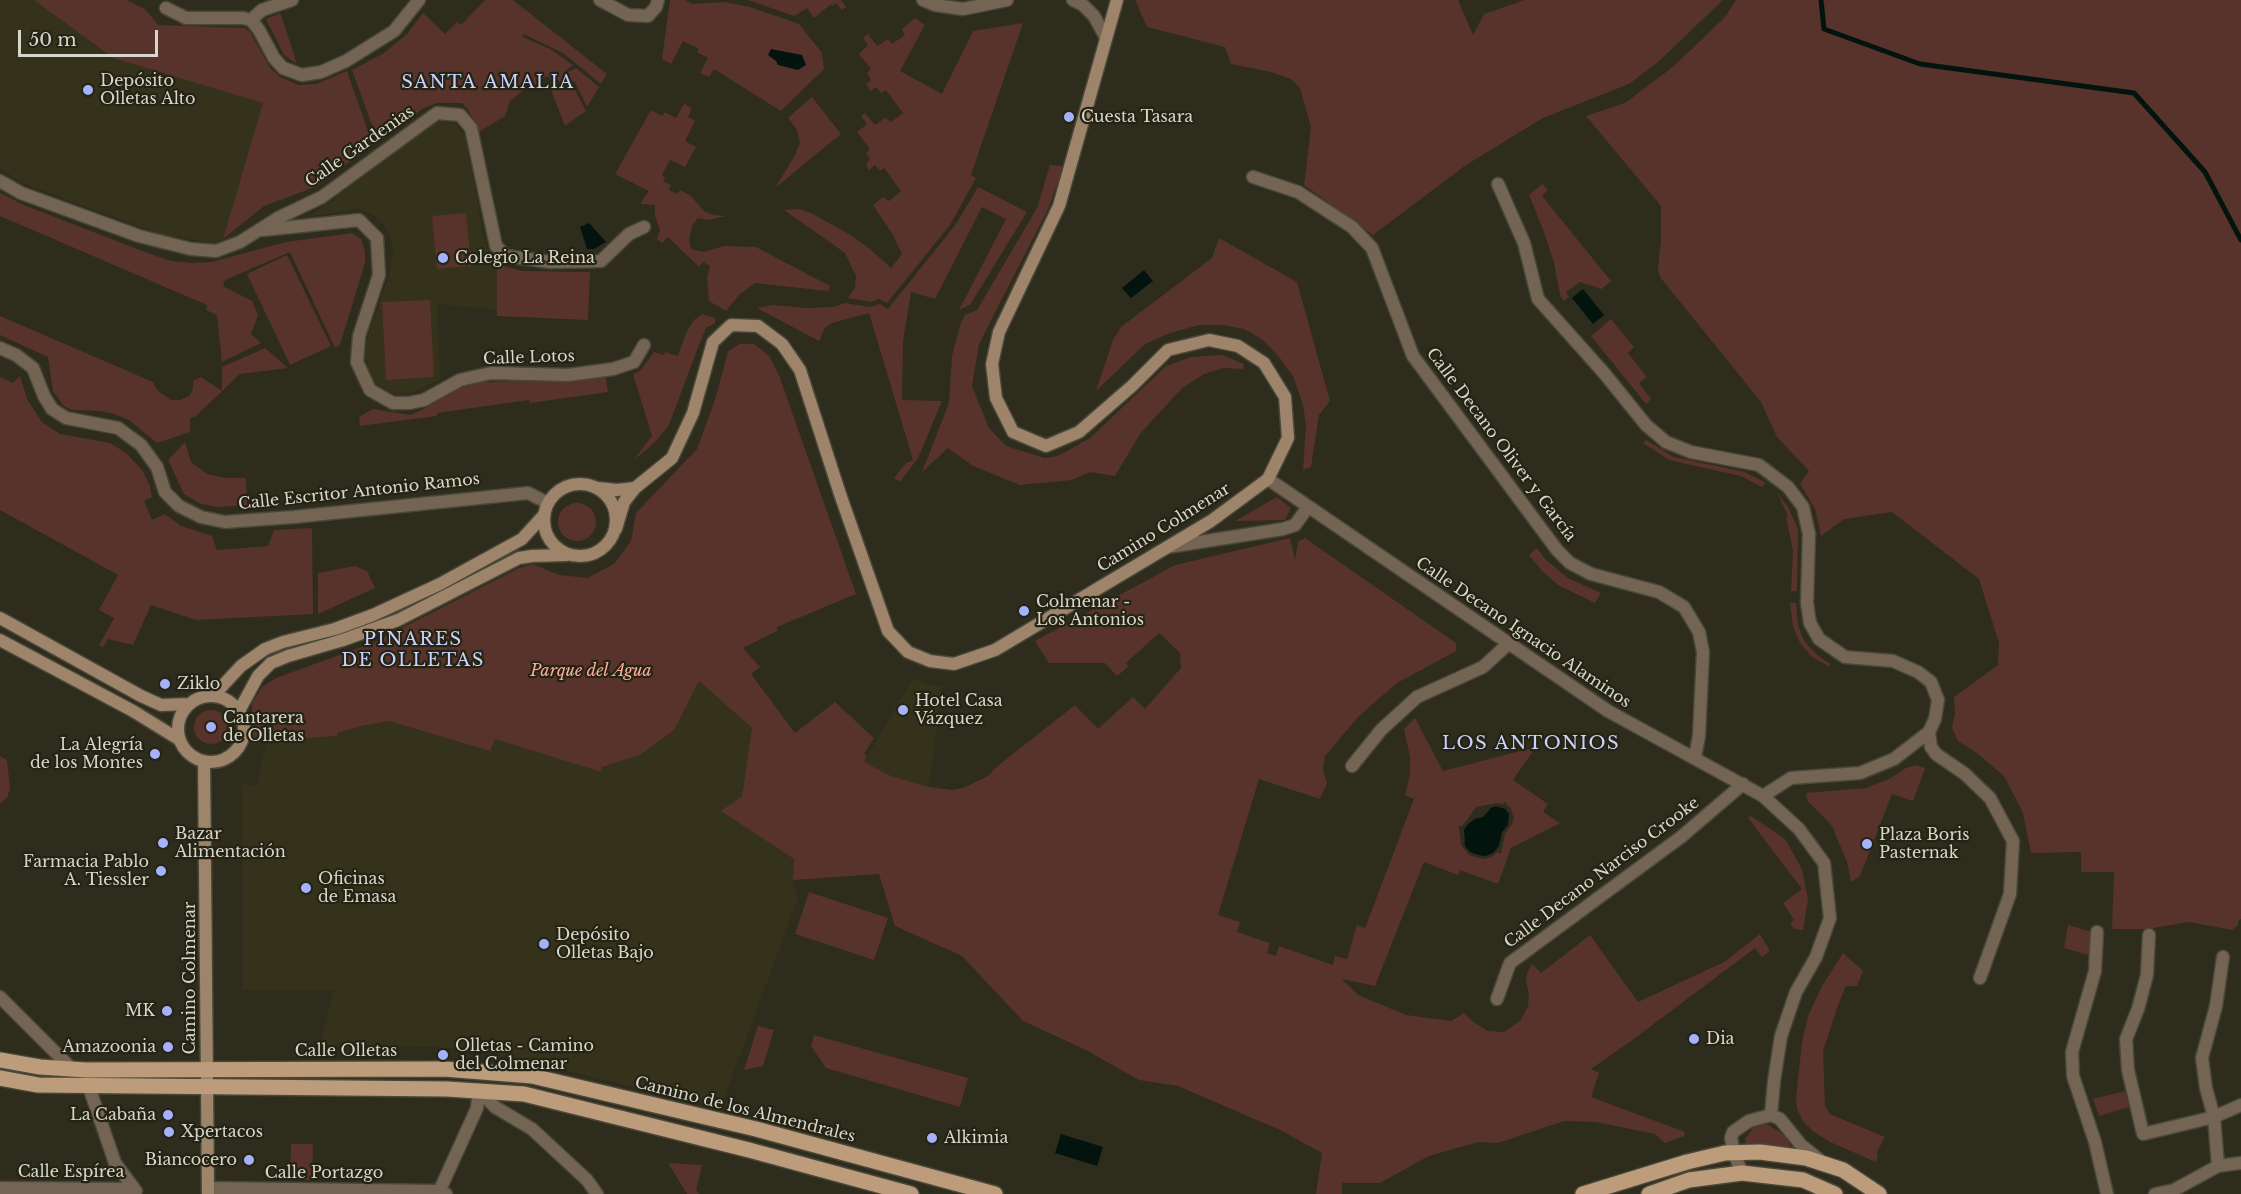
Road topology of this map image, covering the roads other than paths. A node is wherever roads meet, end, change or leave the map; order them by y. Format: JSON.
{"nodes":[{"id":1,"x":292,"y":0,"type":"edge"},
{"id":2,"x":419,"y":0,"type":"edge"},
{"id":3,"x":658,"y":0,"type":"edge"},
{"id":4,"x":922,"y":0,"type":"edge"},
{"id":5,"x":1007,"y":0,"type":"edge"},
{"id":6,"x":1073,"y":0,"type":"edge"},
{"id":7,"x":1117,"y":0,"type":"edge"},
{"id":8,"x":604,"y":1,"type":"edge"},
{"id":9,"x":166,"y":8,"type":"dead end"},
{"id":10,"x":251,"y":20,"type":"junction"},
{"id":11,"x":1106,"y":38,"type":"junction"},
{"id":12,"x":1253,"y":177,"type":"dead end"},
{"id":13,"x":0,"y":181,"type":"edge"},
{"id":14,"x":1498,"y":184,"type":"dead end"},
{"id":15,"x":644,"y":227,"type":"dead end"},
{"id":16,"x":262,"y":230,"type":"junction"},
{"id":17,"x":644,"y":345,"type":"dead end"},
{"id":18,"x":0,"y":348,"type":"edge"},
{"id":19,"x":1268,"y":479,"type":"junction"},
{"id":20,"x":588,"y":485,"type":"junction"},
{"id":21,"x":635,"y":488,"type":"junction"},
{"id":22,"x":548,"y":503,"type":"junction"},
{"id":23,"x":1308,"y":507,"type":"junction"},
{"id":24,"x":544,"y":515,"type":"junction"},
{"id":25,"x":616,"y":529,"type":"junction"},
{"id":26,"x":1168,"y":547,"type":"junction"},
{"id":27,"x":567,"y":555,"type":"junction"},
{"id":28,"x":0,"y":618,"type":"edge"},
{"id":29,"x":0,"y":640,"type":"edge"},
{"id":30,"x":1508,"y":644,"type":"junction"},
{"id":31,"x":213,"y":696,"type":"junction"},
{"id":32,"x":189,"y":704,"type":"junction"},
{"id":33,"x":239,"y":711,"type":"junction"},
{"id":34,"x":1929,"y":732,"type":"junction"},
{"id":35,"x":180,"y":740,"type":"junction"},
{"id":36,"x":1695,"y":757,"type":"junction"},
{"id":37,"x":204,"y":761,"type":"junction"},
{"id":38,"x":1352,"y":766,"type":"dead end"},
{"id":39,"x":1743,"y":784,"type":"junction"},
{"id":40,"x":1763,"y":796,"type":"junction"},
{"id":41,"x":2097,"y":932,"type":"dead end"},
{"id":42,"x":2149,"y":935,"type":"dead end"},
{"id":43,"x":2223,"y":957,"type":"dead end"},
{"id":44,"x":1980,"y":978,"type":"dead end"},
{"id":45,"x":0,"y":997,"type":"edge"},
{"id":46,"x":1497,"y":999,"type":"dead end"},
{"id":47,"x":0,"y":1060,"type":"edge"},
{"id":48,"x":72,"y":1069,"type":"junction"},
{"id":49,"x":207,"y":1070,"type":"junction"},
{"id":50,"x":484,"y":1071,"type":"joint"},
{"id":51,"x":0,"y":1078,"type":"edge"},
{"id":52,"x":89,"y":1087,"type":"junction"},
{"id":53,"x":207,"y":1087,"type":"junction"},
{"id":54,"x":479,"y":1091,"type":"junction"},
{"id":55,"x":2241,"y":1106,"type":"edge"},
{"id":56,"x":1771,"y":1115,"type":"junction"},
{"id":57,"x":2214,"y":1117,"type":"junction"},
{"id":58,"x":1734,"y":1153,"type":"junction"},
{"id":59,"x":2241,"y":1163,"type":"edge"},
{"id":60,"x":1825,"y":1164,"type":"junction"},
{"id":61,"x":2218,"y":1166,"type":"junction"},
{"id":62,"x":1742,"y":1173,"type":"junction"},
{"id":63,"x":0,"y":1188,"type":"edge"},
{"id":64,"x":956,"y":1189,"type":"edge"},
{"id":65,"x":136,"y":1191,"type":"edge"},
{"id":66,"x":208,"y":1191,"type":"edge"},
{"id":67,"x":441,"y":1193,"type":"edge"},
{"id":68,"x":903,"y":1193,"type":"edge"},
{"id":69,"x":597,"y":1194,"type":"edge"},
{"id":70,"x":995,"y":1194,"type":"edge"},
{"id":71,"x":1583,"y":1194,"type":"edge"},
{"id":72,"x":1649,"y":1194,"type":"edge"},
{"id":73,"x":1835,"y":1194,"type":"edge"},
{"id":74,"x":1879,"y":1194,"type":"edge"},
{"id":75,"x":2107,"y":1194,"type":"edge"},
{"id":76,"x":2155,"y":1194,"type":"edge"}],
"edges":[{"from":1,"to":10,"type":"street"},
{"from":2,"to":10,"type":"street"},
{"from":3,"to":8,"type":"street"},
{"from":4,"to":5,"type":"street"},
{"from":6,"to":11,"type":"street"},
{"from":7,"to":11,"type":"main road","name":"Camino Colmenar"},
{"from":9,"to":10,"type":"street"},
{"from":11,"to":19,"type":"main road","name":"Camino Colmenar"},
{"from":12,"to":36,"type":"street","name":"Calle Decano Oliver y García"},
{"from":13,"to":16,"type":"street","name":"Calle Gardenias"},
{"from":14,"to":34,"type":"street"},
{"from":15,"to":16,"type":"street","name":"Calle Gardenias"},
{"from":16,"to":17,"type":"street","name":"Calle Lotos"},
{"from":18,"to":22,"type":"street","name":"Calle Escritor Antonio Ramos"},
{"from":19,"to":23,"type":"street","name":"Calle Decano Ignacio Alaminos"},
{"from":19,"to":26,"type":"main road","name":"Camino Colmenar"},
{"from":20,"to":21,"type":"main road"},
{"from":20,"to":22,"type":"main road"},
{"from":20,"to":25,"type":"main road"},
{"from":21,"to":25,"type":"main road","name":"Camino Colmenar"},
{"from":21,"to":26,"type":"main road","name":"Camino Colmenar"},
{"from":22,"to":24,"type":"main road"},
{"from":23,"to":26,"type":"street"},
{"from":23,"to":30,"type":"street","name":"Calle Decano Ignacio Alaminos"},
{"from":24,"to":27,"type":"main road"},
{"from":24,"to":31,"type":"main road"},
{"from":25,"to":27,"type":"main road"},
{"from":27,"to":33,"type":"main road"},
{"from":28,"to":32,"type":"main road"},
{"from":29,"to":35,"type":"main road"},
{"from":30,"to":36,"type":"street","name":"Calle Decano Ignacio Alaminos"},
{"from":30,"to":38,"type":"street"},
{"from":31,"to":32,"type":"main road"},
{"from":31,"to":33,"type":"main road"},
{"from":32,"to":35,"type":"main road"},
{"from":33,"to":37,"type":"main road"},
{"from":34,"to":40,"type":"street"},
{"from":34,"to":44,"type":"street"},
{"from":35,"to":37,"type":"main road"},
{"from":36,"to":39,"type":"street","name":"Calle Decano Ignacio Alaminos"},
{"from":37,"to":49,"type":"main road","name":"Camino Colmenar"},
{"from":39,"to":40,"type":"street","name":"Calle Decano Ignacio Alaminos"},
{"from":39,"to":46,"type":"street","name":"Calle Decano Narciso Crooke"},
{"from":40,"to":56,"type":"street","name":"Calle Decano Ignacio Alaminos"},
{"from":41,"to":75,"type":"street"},
{"from":42,"to":57,"type":"street"},
{"from":43,"to":57,"type":"street"},
{"from":45,"to":48,"type":"street"},
{"from":47,"to":48,"type":"main road","name":"Calle Olletas"},
{"from":48,"to":49,"type":"main road","name":"Calle Olletas"},
{"from":49,"to":50,"type":"main road","name":"Calle Olletas"},
{"from":49,"to":53,"type":"main road","name":"Camino Colmenar"},
{"from":50,"to":64,"type":"main road","name":"Camino de los Almendrales"},
{"from":51,"to":52,"type":"main road"},
{"from":52,"to":53,"type":"main road"},
{"from":52,"to":65,"type":"street"},
{"from":53,"to":54,"type":"main road"},
{"from":53,"to":66,"type":"main road","name":"Camino Colmenar"},
{"from":54,"to":67,"type":"street"},
{"from":54,"to":68,"type":"main road"},
{"from":54,"to":69,"type":"street"},
{"from":55,"to":57,"type":"street"},
{"from":56,"to":58,"type":"street"},
{"from":56,"to":60,"type":"street"},
{"from":57,"to":61,"type":"street"},
{"from":58,"to":60,"type":"main road"},
{"from":58,"to":62,"type":"street"},
{"from":58,"to":71,"type":"main road"},
{"from":59,"to":61,"type":"street"},
{"from":60,"to":74,"type":"main road"},
{"from":61,"to":76,"type":"street"},
{"from":62,"to":72,"type":"main road"},
{"from":62,"to":73,"type":"main road"},
{"from":63,"to":65,"type":"street","name":"Calle Espírea"},
{"from":64,"to":70,"type":"main road","name":"Camino de los Almendrales"},
{"from":66,"to":67,"type":"street","name":"Calle Portazgo"}]}
